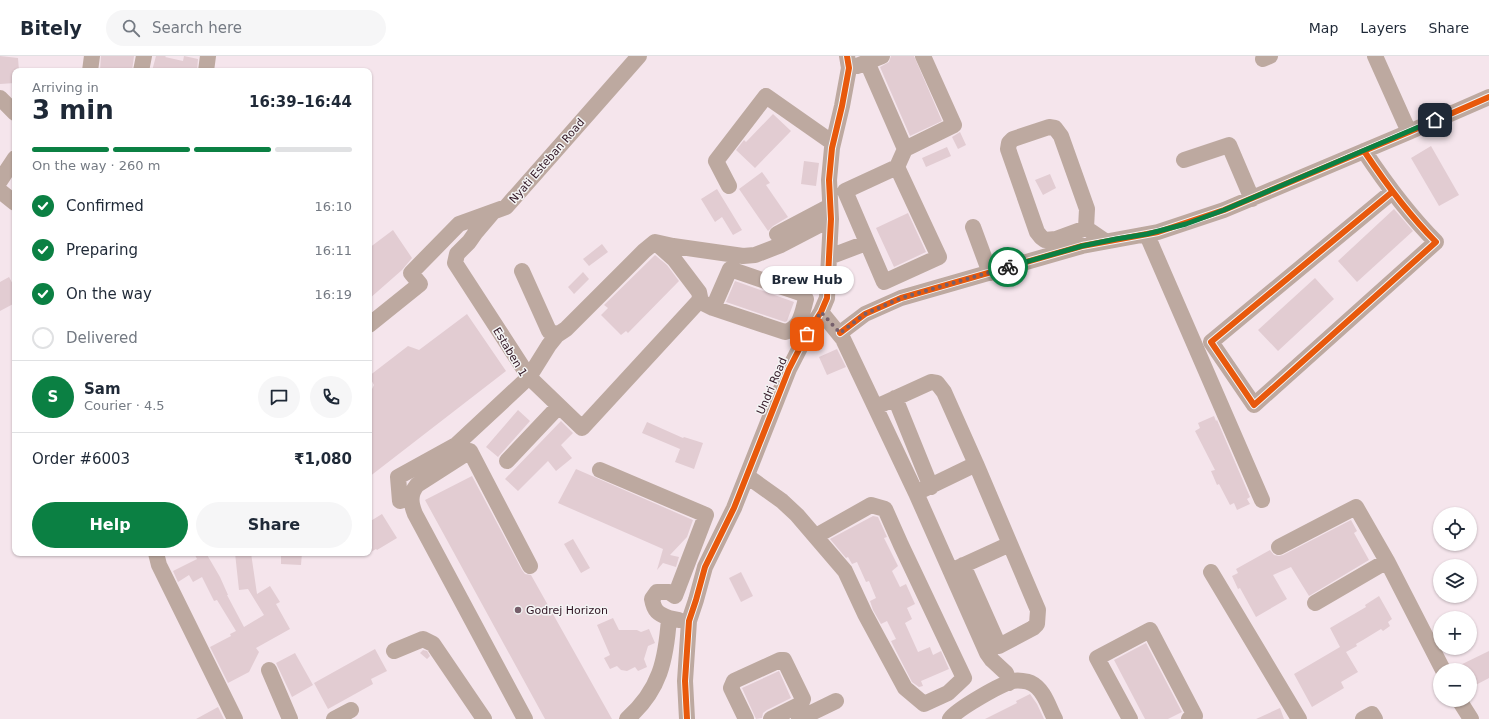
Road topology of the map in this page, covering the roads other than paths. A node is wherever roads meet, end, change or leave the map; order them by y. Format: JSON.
{"nodes":[{"id":1,"x":92,"y":56,"type":"edge"},
{"id":2,"x":144,"y":56,"type":"edge"},
{"id":3,"x":208,"y":56,"type":"edge"},
{"id":4,"x":639,"y":56,"type":"edge"},
{"id":5,"x":882,"y":56,"type":"edge"},
{"id":6,"x":923,"y":56,"type":"edge"},
{"id":7,"x":1375,"y":56,"type":"edge"},
{"id":8,"x":848,"y":62,"type":"edge"},
{"id":9,"x":867,"y":62,"type":"junction"},
{"id":10,"x":90,"y":68,"type":"edge"},
{"id":11,"x":142,"y":68,"type":"edge"},
{"id":12,"x":206,"y":68,"type":"edge"},
{"id":13,"x":1489,"y":97,"type":"edge"},
{"id":14,"x":0,"y":98,"type":"edge"},
{"id":15,"x":12,"y":110,"type":"edge"},
{"id":16,"x":1408,"y":132,"type":"junction"},
{"id":17,"x":833,"y":143,"type":"junction"},
{"id":18,"x":905,"y":148,"type":"junction"},
{"id":19,"x":1364,"y":151,"type":"junction"},
{"id":20,"x":1184,"y":160,"type":"dead end"},
{"id":21,"x":12,"y":163,"type":"edge"},
{"id":22,"x":897,"y":167,"type":"junction"},
{"id":23,"x":0,"y":181,"type":"edge"},
{"id":24,"x":729,"y":186,"type":"dead end"},
{"id":25,"x":0,"y":191,"type":"edge"},
{"id":26,"x":1392,"y":192,"type":"junction"},
{"id":27,"x":1252,"y":198,"type":"junction"},
{"id":28,"x":12,"y":201,"type":"edge"},
{"id":29,"x":494,"y":211,"type":"junction"},
{"id":30,"x":830,"y":213,"type":"junction"},
{"id":31,"x":973,"y":227,"type":"dead end"},
{"id":32,"x":1086,"y":228,"type":"junction"},
{"id":33,"x":777,"y":234,"type":"dead end"},
{"id":34,"x":1147,"y":234,"type":"junction"},
{"id":35,"x":1105,"y":241,"type":"junction"},
{"id":36,"x":655,"y":242,"type":"junction"},
{"id":37,"x":866,"y":243,"type":"junction"},
{"id":38,"x":830,"y":257,"type":"junction"},
{"id":39,"x":522,"y":271,"type":"dead end"},
{"id":40,"x":990,"y":273,"type":"junction"},
{"id":41,"x":698,"y":301,"type":"junction"},
{"id":42,"x":713,"y":308,"type":"junction"},
{"id":43,"x":821,"y":312,"type":"junction"},
{"id":44,"x":372,"y":323,"type":"edge"},
{"id":45,"x":840,"y":333,"type":"junction"},
{"id":46,"x":557,"y":335,"type":"junction"},
{"id":47,"x":529,"y":377,"type":"junction"},
{"id":48,"x":895,"y":398,"type":"junction"},
{"id":49,"x":559,"y":406,"type":"junction"},
{"id":50,"x":876,"y":407,"type":"junction"},
{"id":51,"x":508,"y":461,"type":"dead end"},
{"id":52,"x":976,"y":464,"type":"junction"},
{"id":53,"x":600,"y":470,"type":"dead end"},
{"id":54,"x":747,"y":476,"type":"junction"},
{"id":55,"x":931,"y":487,"type":"junction"},
{"id":56,"x":916,"y":493,"type":"junction"},
{"id":57,"x":1262,"y":500,"type":"dead end"},
{"id":58,"x":400,"y":501,"type":"dead end"},
{"id":59,"x":816,"y":536,"type":"junction"},
{"id":60,"x":1010,"y":544,"type":"junction"},
{"id":61,"x":1279,"y":547,"type":"dead end"},
{"id":62,"x":157,"y":556,"type":"edge"},
{"id":63,"x":1387,"y":561,"type":"junction"},
{"id":64,"x":530,"y":566,"type":"dead end"},
{"id":65,"x":957,"y":568,"type":"junction"},
{"id":66,"x":1211,"y":572,"type":"dead end"},
{"id":67,"x":675,"y":596,"type":"junction"},
{"id":68,"x":696,"y":600,"type":"junction"},
{"id":69,"x":1315,"y":603,"type":"dead end"},
{"id":70,"x":668,"y":618,"type":"junction"},
{"id":71,"x":689,"y":621,"type":"junction"},
{"id":72,"x":993,"y":649,"type":"junction"},
{"id":73,"x":394,"y":651,"type":"dead end"},
{"id":74,"x":1439,"y":663,"type":"edge"},
{"id":75,"x":269,"y":670,"type":"dead end"},
{"id":76,"x":1008,"y":683,"type":"junction"},
{"id":77,"x":836,"y":701,"type":"dead end"},
{"id":78,"x":1463,"y":707,"type":"edge"},
{"id":79,"x":351,"y":710,"type":"dead end"},
{"id":80,"x":236,"y":719,"type":"edge"},
{"id":81,"x":290,"y":719,"type":"edge"},
{"id":82,"x":334,"y":719,"type":"edge"},
{"id":83,"x":484,"y":719,"type":"edge"},
{"id":84,"x":525,"y":719,"type":"edge"},
{"id":85,"x":627,"y":719,"type":"edge"},
{"id":86,"x":687,"y":719,"type":"edge"},
{"id":87,"x":746,"y":719,"type":"edge"},
{"id":88,"x":771,"y":719,"type":"edge"},
{"id":89,"x":800,"y":719,"type":"edge"},
{"id":90,"x":950,"y":719,"type":"edge"},
{"id":91,"x":1055,"y":719,"type":"edge"},
{"id":92,"x":1130,"y":719,"type":"edge"},
{"id":93,"x":1189,"y":719,"type":"edge"},
{"id":94,"x":1299,"y":719,"type":"edge"},
{"id":95,"x":1363,"y":719,"type":"edge"},
{"id":96,"x":1375,"y":719,"type":"edge"},
{"id":97,"x":1471,"y":719,"type":"edge"}],
"edges":[{"from":1,"to":10,"type":"street"},
{"from":2,"to":11,"type":"street"},
{"from":3,"to":12,"type":"street"},
{"from":4,"to":29,"type":"street","name":"Nyati Esteban Road"},
{"from":5,"to":9,"type":"street"},
{"from":6,"to":18,"type":"street"},
{"from":7,"to":16,"type":"street"},
{"from":8,"to":9,"type":"street"},
{"from":8,"to":17,"type":"street","name":"Undri Road"},
{"from":9,"to":18,"type":"street"},
{"from":13,"to":16,"type":"street"},
{"from":14,"to":15,"type":"street"},
{"from":16,"to":19,"type":"street"},
{"from":17,"to":24,"type":"street"},
{"from":17,"to":30,"type":"street","name":"Undri Road"},
{"from":18,"to":22,"type":"street"},
{"from":19,"to":26,"type":"street"},
{"from":19,"to":27,"type":"street"},
{"from":20,"to":27,"type":"street"},
{"from":21,"to":23,"type":"street"},
{"from":22,"to":37,"type":"street"},
{"from":22,"to":37,"type":"street"},
{"from":25,"to":28,"type":"street"},
{"from":26,"to":26,"type":"street"},
{"from":27,"to":34,"type":"street"},
{"from":29,"to":44,"type":"street","name":"Nyati Esteban Road"},
{"from":29,"to":47,"type":"street","name":"Estaben 1"},
{"from":30,"to":33,"type":"street"},
{"from":30,"to":36,"type":"street"},
{"from":30,"to":38,"type":"street","name":"Undri Road"},
{"from":31,"to":40,"type":"street"},
{"from":32,"to":32,"type":"street"},
{"from":32,"to":35,"type":"street"},
{"from":34,"to":35,"type":"street"},
{"from":34,"to":57,"type":"street"},
{"from":35,"to":40,"type":"street"},
{"from":36,"to":41,"type":"street"},
{"from":36,"to":46,"type":"street"},
{"from":37,"to":38,"type":"street"},
{"from":38,"to":43,"type":"street","name":"Undri Road"},
{"from":39,"to":46,"type":"street"},
{"from":40,"to":45,"type":"street"},
{"from":41,"to":42,"type":"street"},
{"from":41,"to":49,"type":"street"},
{"from":42,"to":42,"type":"street"},
{"from":43,"to":45,"type":"street"},
{"from":43,"to":54,"type":"street","name":"Undri Road"},
{"from":45,"to":50,"type":"street"},
{"from":46,"to":47,"type":"street"},
{"from":47,"to":49,"type":"street"},
{"from":47,"to":58,"type":"street","name":"Estaben 1"},
{"from":48,"to":50,"type":"street"},
{"from":48,"to":52,"type":"street"},
{"from":48,"to":55,"type":"street"},
{"from":49,"to":51,"type":"street"},
{"from":50,"to":56,"type":"street"},
{"from":52,"to":55,"type":"street"},
{"from":52,"to":60,"type":"street"},
{"from":53,"to":67,"type":"street"},
{"from":54,"to":59,"type":"street"},
{"from":54,"to":68,"type":"street","name":"Undri Road"},
{"from":55,"to":56,"type":"street"},
{"from":56,"to":65,"type":"street"},
{"from":59,"to":59,"type":"street"},
{"from":60,"to":65,"type":"street"},
{"from":60,"to":72,"type":"street"},
{"from":61,"to":63,"type":"street"},
{"from":62,"to":80,"type":"street"},
{"from":63,"to":69,"type":"street"},
{"from":63,"to":74,"type":"street"},
{"from":64,"to":84,"type":"street"},
{"from":65,"to":72,"type":"street"},
{"from":66,"to":94,"type":"street"},
{"from":67,"to":68,"type":"street"},
{"from":67,"to":70,"type":"street"},
{"from":68,"to":71,"type":"street","name":"Undri Road"},
{"from":70,"to":71,"type":"street"},
{"from":70,"to":85,"type":"street"},
{"from":71,"to":86,"type":"street","name":"Undri Road"},
{"from":72,"to":76,"type":"street"},
{"from":73,"to":83,"type":"street"},
{"from":75,"to":81,"type":"street"},
{"from":76,"to":90,"type":"street"},
{"from":76,"to":91,"type":"street"},
{"from":77,"to":89,"type":"street"},
{"from":78,"to":97,"type":"street"},
{"from":79,"to":82,"type":"street"},
{"from":87,"to":88,"type":"street"},
{"from":92,"to":93,"type":"street"},
{"from":95,"to":96,"type":"street"}]}
